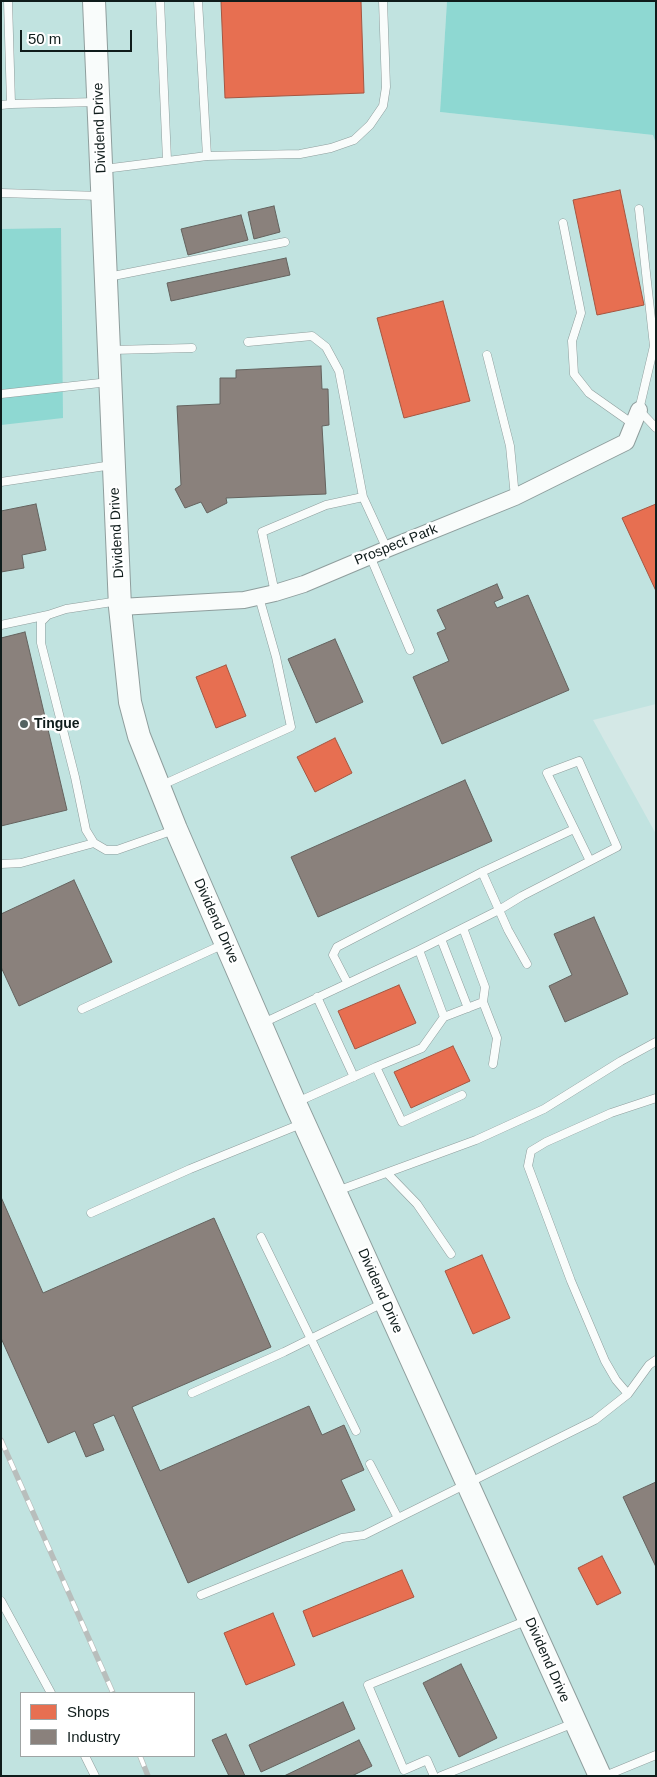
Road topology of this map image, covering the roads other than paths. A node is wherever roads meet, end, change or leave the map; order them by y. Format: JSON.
{"nodes":[{"id":1,"x":8,"y":1,"type":"edge"},
{"id":2,"x":94,"y":1,"type":"edge"},
{"id":3,"x":160,"y":1,"type":"edge"},
{"id":4,"x":198,"y":1,"type":"edge"},
{"id":5,"x":383,"y":1,"type":"edge"},
{"id":6,"x":100,"y":102,"type":"junction"},
{"id":7,"x":12,"y":104,"type":"junction"},
{"id":8,"x":1,"y":105,"type":"edge"},
{"id":9,"x":207,"y":156,"type":"junction"},
{"id":10,"x":167,"y":160,"type":"junction"},
{"id":11,"x":102,"y":169,"type":"junction"},
{"id":12,"x":1,"y":193,"type":"edge"},
{"id":13,"x":103,"y":196,"type":"junction"},
{"id":14,"x":639,"y":209,"type":"dead end"},
{"id":15,"x":563,"y":223,"type":"dead end"},
{"id":16,"x":285,"y":242,"type":"dead end"},
{"id":17,"x":106,"y":277,"type":"junction"},
{"id":18,"x":248,"y":342,"type":"dead end"},
{"id":19,"x":192,"y":348,"type":"dead end"},
{"id":20,"x":110,"y":350,"type":"junction"},
{"id":21,"x":487,"y":355,"type":"dead end"},
{"id":22,"x":111,"y":382,"type":"junction"},
{"id":23,"x":1,"y":394,"type":"edge"},
{"id":24,"x":636,"y":417,"type":"junction"},
{"id":25,"x":656,"y":428,"type":"edge"},
{"id":26,"x":114,"y":465,"type":"junction"},
{"id":27,"x":1,"y":482,"type":"edge"},
{"id":28,"x":363,"y":497,"type":"junction"},
{"id":29,"x":515,"y":497,"type":"junction"},
{"id":30,"x":387,"y":549,"type":"junction"},
{"id":31,"x":370,"y":556,"type":"junction"},
{"id":32,"x":275,"y":593,"type":"junction"},
{"id":33,"x":259,"y":597,"type":"junction"},
{"id":34,"x":120,"y":604,"type":"junction"},
{"id":35,"x":48,"y":615,"type":"junction"},
{"id":36,"x":1,"y":625,"type":"edge"},
{"id":37,"x":410,"y":650,"type":"dead end"},
{"id":38,"x":159,"y":786,"type":"junction"},
{"id":39,"x":176,"y":829,"type":"junction"},
{"id":40,"x":574,"y":829,"type":"junction"},
{"id":41,"x":94,"y":843,"type":"junction"},
{"id":42,"x":590,"y":861,"type":"junction"},
{"id":43,"x":1,"y":864,"type":"edge"},
{"id":44,"x":482,"y":872,"type":"junction"},
{"id":45,"x":499,"y":910,"type":"junction"},
{"id":46,"x":463,"y":928,"type":"junction"},
{"id":47,"x":441,"y":939,"type":"junction"},
{"id":48,"x":226,"y":943,"type":"junction"},
{"id":49,"x":419,"y":950,"type":"junction"},
{"id":50,"x":527,"y":964,"type":"dead end"},
{"id":51,"x":347,"y":982,"type":"junction"},
{"id":52,"x":317,"y":997,"type":"junction"},
{"id":53,"x":482,"y":1002,"type":"junction"},
{"id":54,"x":468,"y":1008,"type":"junction"},
{"id":55,"x":82,"y":1009,"type":"dead end"},
{"id":56,"x":444,"y":1017,"type":"junction"},
{"id":57,"x":261,"y":1024,"type":"junction"},
{"id":58,"x":656,"y":1042,"type":"edge"},
{"id":59,"x":493,"y":1064,"type":"dead end"},
{"id":60,"x":376,"y":1067,"type":"junction"},
{"id":61,"x":354,"y":1077,"type":"junction"},
{"id":62,"x":462,"y":1094,"type":"dead end"},
{"id":63,"x":656,"y":1098,"type":"edge"},
{"id":64,"x":295,"y":1103,"type":"junction"},
{"id":65,"x":305,"y":1123,"type":"junction"},
{"id":66,"x":387,"y":1173,"type":"junction"},
{"id":67,"x":336,"y":1192,"type":"junction"},
{"id":68,"x":92,"y":1213,"type":"dead end"},
{"id":69,"x":261,"y":1237,"type":"dead end"},
{"id":70,"x":450,"y":1254,"type":"dead end"},
{"id":71,"x":385,"y":1302,"type":"junction"},
{"id":72,"x":311,"y":1339,"type":"junction"},
{"id":73,"x":656,"y":1360,"type":"edge"},
{"id":74,"x":192,"y":1393,"type":"dead end"},
{"id":75,"x":628,"y":1394,"type":"junction"},
{"id":76,"x":356,"y":1431,"type":"dead end"},
{"id":77,"x":370,"y":1464,"type":"dead end"},
{"id":78,"x":466,"y":1484,"type":"junction"},
{"id":79,"x":398,"y":1518,"type":"junction"},
{"id":80,"x":201,"y":1595,"type":"dead end"},
{"id":81,"x":1,"y":1602,"type":"edge"},
{"id":82,"x":530,"y":1620,"type":"junction"},
{"id":83,"x":50,"y":1692,"type":"edge"},
{"id":84,"x":575,"y":1723,"type":"junction"},
{"id":85,"x":656,"y":1755,"type":"edge"},
{"id":86,"x":86,"y":1757,"type":"edge"},
{"id":87,"x":95,"y":1776,"type":"edge"},
{"id":88,"x":434,"y":1776,"type":"edge"},
{"id":89,"x":441,"y":1776,"type":"edge"},
{"id":90,"x":600,"y":1776,"type":"edge"},
{"id":91,"x":605,"y":1776,"type":"edge"}],
"edges":[{"from":1,"to":7,"type":"lane"},
{"from":2,"to":6,"type":"street","name":"Dividend Drive"},
{"from":3,"to":10,"type":"lane"},
{"from":4,"to":9,"type":"lane"},
{"from":5,"to":9,"type":"lane"},
{"from":6,"to":7,"type":"lane"},
{"from":6,"to":11,"type":"street","name":"Dividend Drive"},
{"from":7,"to":8,"type":"lane"},
{"from":9,"to":10,"type":"lane"},
{"from":10,"to":11,"type":"lane"},
{"from":11,"to":13,"type":"street","name":"Dividend Drive"},
{"from":12,"to":13,"type":"lane"},
{"from":13,"to":17,"type":"street","name":"Dividend Drive"},
{"from":14,"to":24,"type":"lane"},
{"from":15,"to":24,"type":"lane"},
{"from":16,"to":17,"type":"lane"},
{"from":17,"to":20,"type":"street","name":"Dividend Drive"},
{"from":18,"to":28,"type":"lane"},
{"from":19,"to":20,"type":"lane"},
{"from":20,"to":22,"type":"street","name":"Dividend Drive"},
{"from":21,"to":29,"type":"lane"},
{"from":22,"to":23,"type":"lane"},
{"from":22,"to":26,"type":"street","name":"Dividend Drive"},
{"from":24,"to":25,"type":"lane"},
{"from":24,"to":29,"type":"street","name":"Prospect Park"},
{"from":26,"to":27,"type":"lane"},
{"from":26,"to":34,"type":"street","name":"Dividend Drive"},
{"from":28,"to":30,"type":"lane"},
{"from":28,"to":32,"type":"lane"},
{"from":29,"to":30,"type":"street","name":"Prospect Park"},
{"from":30,"to":31,"type":"street","name":"Prospect Park"},
{"from":31,"to":32,"type":"street","name":"Prospect Park"},
{"from":31,"to":37,"type":"lane"},
{"from":32,"to":33,"type":"street","name":"Prospect Park"},
{"from":33,"to":34,"type":"street","name":"Prospect Park"},
{"from":33,"to":38,"type":"lane"},
{"from":34,"to":35,"type":"lane"},
{"from":34,"to":38,"type":"street","name":"Dividend Drive"},
{"from":35,"to":36,"type":"lane"},
{"from":35,"to":41,"type":"lane"},
{"from":38,"to":39,"type":"street","name":"Dividend Drive"},
{"from":39,"to":41,"type":"lane"},
{"from":39,"to":48,"type":"street","name":"Dividend Drive"},
{"from":40,"to":42,"type":"lane"},
{"from":40,"to":42,"type":"lane"},
{"from":40,"to":44,"type":"lane"},
{"from":41,"to":43,"type":"lane"},
{"from":42,"to":45,"type":"lane"},
{"from":44,"to":45,"type":"lane"},
{"from":44,"to":51,"type":"lane"},
{"from":45,"to":46,"type":"lane"},
{"from":45,"to":50,"type":"lane"},
{"from":46,"to":47,"type":"lane"},
{"from":46,"to":53,"type":"lane"},
{"from":47,"to":49,"type":"lane"},
{"from":47,"to":54,"type":"lane"},
{"from":48,"to":55,"type":"lane"},
{"from":48,"to":57,"type":"street","name":"Dividend Drive"},
{"from":49,"to":51,"type":"lane"},
{"from":49,"to":56,"type":"lane"},
{"from":51,"to":52,"type":"lane"},
{"from":52,"to":57,"type":"lane"},
{"from":52,"to":61,"type":"lane"},
{"from":53,"to":54,"type":"lane"},
{"from":53,"to":59,"type":"lane"},
{"from":54,"to":56,"type":"lane"},
{"from":56,"to":60,"type":"lane"},
{"from":57,"to":64,"type":"street","name":"Dividend Drive"},
{"from":58,"to":66,"type":"lane"},
{"from":60,"to":61,"type":"lane"},
{"from":60,"to":62,"type":"lane"},
{"from":61,"to":64,"type":"lane"},
{"from":63,"to":75,"type":"lane"},
{"from":64,"to":65,"type":"street","name":"Dividend Drive"},
{"from":65,"to":67,"type":"street","name":"Dividend Drive"},
{"from":65,"to":68,"type":"lane"},
{"from":66,"to":67,"type":"lane"},
{"from":66,"to":70,"type":"lane"},
{"from":67,"to":71,"type":"street","name":"Dividend Drive"},
{"from":69,"to":72,"type":"lane"},
{"from":71,"to":72,"type":"lane"},
{"from":71,"to":78,"type":"street","name":"Dividend Drive"},
{"from":72,"to":74,"type":"lane"},
{"from":72,"to":76,"type":"lane"},
{"from":73,"to":75,"type":"lane"},
{"from":75,"to":78,"type":"lane"},
{"from":77,"to":79,"type":"lane"},
{"from":78,"to":79,"type":"lane"},
{"from":78,"to":82,"type":"street","name":"Dividend Drive"},
{"from":79,"to":80,"type":"lane"},
{"from":81,"to":83,"type":"lane"},
{"from":82,"to":84,"type":"street","name":"Dividend Drive"},
{"from":82,"to":88,"type":"lane"},
{"from":84,"to":89,"type":"lane"},
{"from":84,"to":90,"type":"street","name":"Dividend Drive"},
{"from":85,"to":91,"type":"lane"},
{"from":86,"to":87,"type":"lane"}]}
